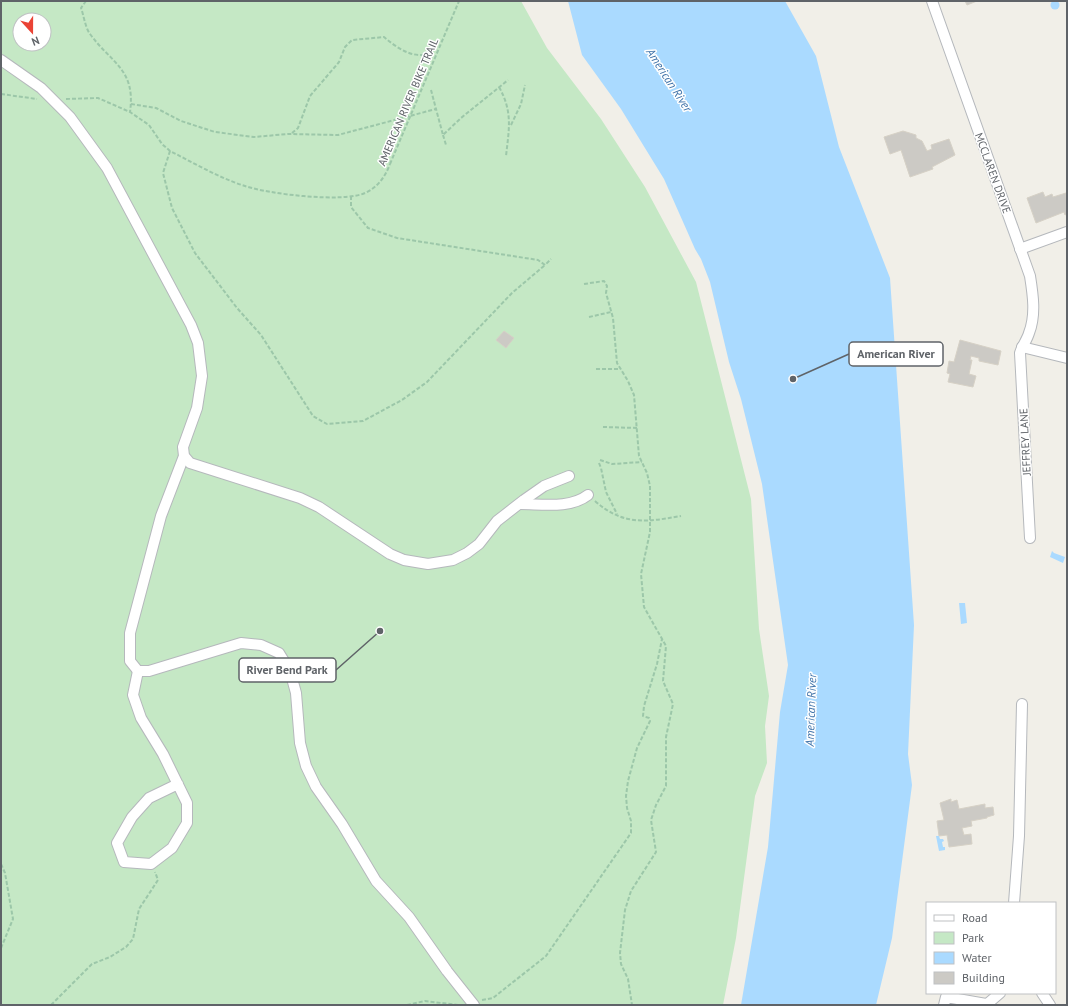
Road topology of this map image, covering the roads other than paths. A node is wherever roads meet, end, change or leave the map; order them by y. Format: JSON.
{"nodes":[{"id":1,"x":932,"y":1,"type":"edge"},
{"id":2,"x":1,"y":60,"type":"edge"},
{"id":3,"x":1067,"y":232,"type":"edge"},
{"id":4,"x":1020,"y":248,"type":"junction"},
{"id":5,"x":1022,"y":347,"type":"junction"},
{"id":6,"x":1067,"y":358,"type":"edge"},
{"id":7,"x":184,"y":456,"type":"junction"},
{"id":8,"x":569,"y":476,"type":"dead end"},
{"id":9,"x":588,"y":495,"type":"road end"},
{"id":10,"x":520,"y":504,"type":"junction"},
{"id":11,"x":1030,"y":538,"type":"dead end"},
{"id":12,"x":138,"y":671,"type":"junction"},
{"id":13,"x":1022,"y":704,"type":"dead end"},
{"id":14,"x":178,"y":784,"type":"junction"},
{"id":15,"x":1014,"y":902,"type":"edge"},
{"id":16,"x":999,"y":994,"type":"edge"},
{"id":17,"x":1043,"y":994,"type":"edge"},
{"id":18,"x":473,"y":1003,"type":"edge"},
{"id":19,"x":986,"y":1004,"type":"edge"},
{"id":20,"x":944,"y":1005,"type":"edge"},
{"id":21,"x":1050,"y":1005,"type":"edge"}],
"edges":[{"from":1,"to":4,"type":"street","name":"MCCLAREN DRIVE"},
{"from":2,"to":7,"type":"street"},
{"from":3,"to":4,"type":"street"},
{"from":4,"to":5,"type":"street","name":"MCCLAREN DRIVE"},
{"from":5,"to":6,"type":"street"},
{"from":5,"to":11,"type":"street","name":"JEFFREY LANE"},
{"from":7,"to":10,"type":"street"},
{"from":7,"to":12,"type":"street"},
{"from":8,"to":10,"type":"street"},
{"from":9,"to":10,"type":"street"},
{"from":12,"to":14,"type":"street"},
{"from":12,"to":18,"type":"street"},
{"from":13,"to":15,"type":"street"},
{"from":14,"to":14,"type":"street"},
{"from":16,"to":19,"type":"street"},
{"from":17,"to":21,"type":"street"},
{"from":19,"to":20,"type":"street"}]}
